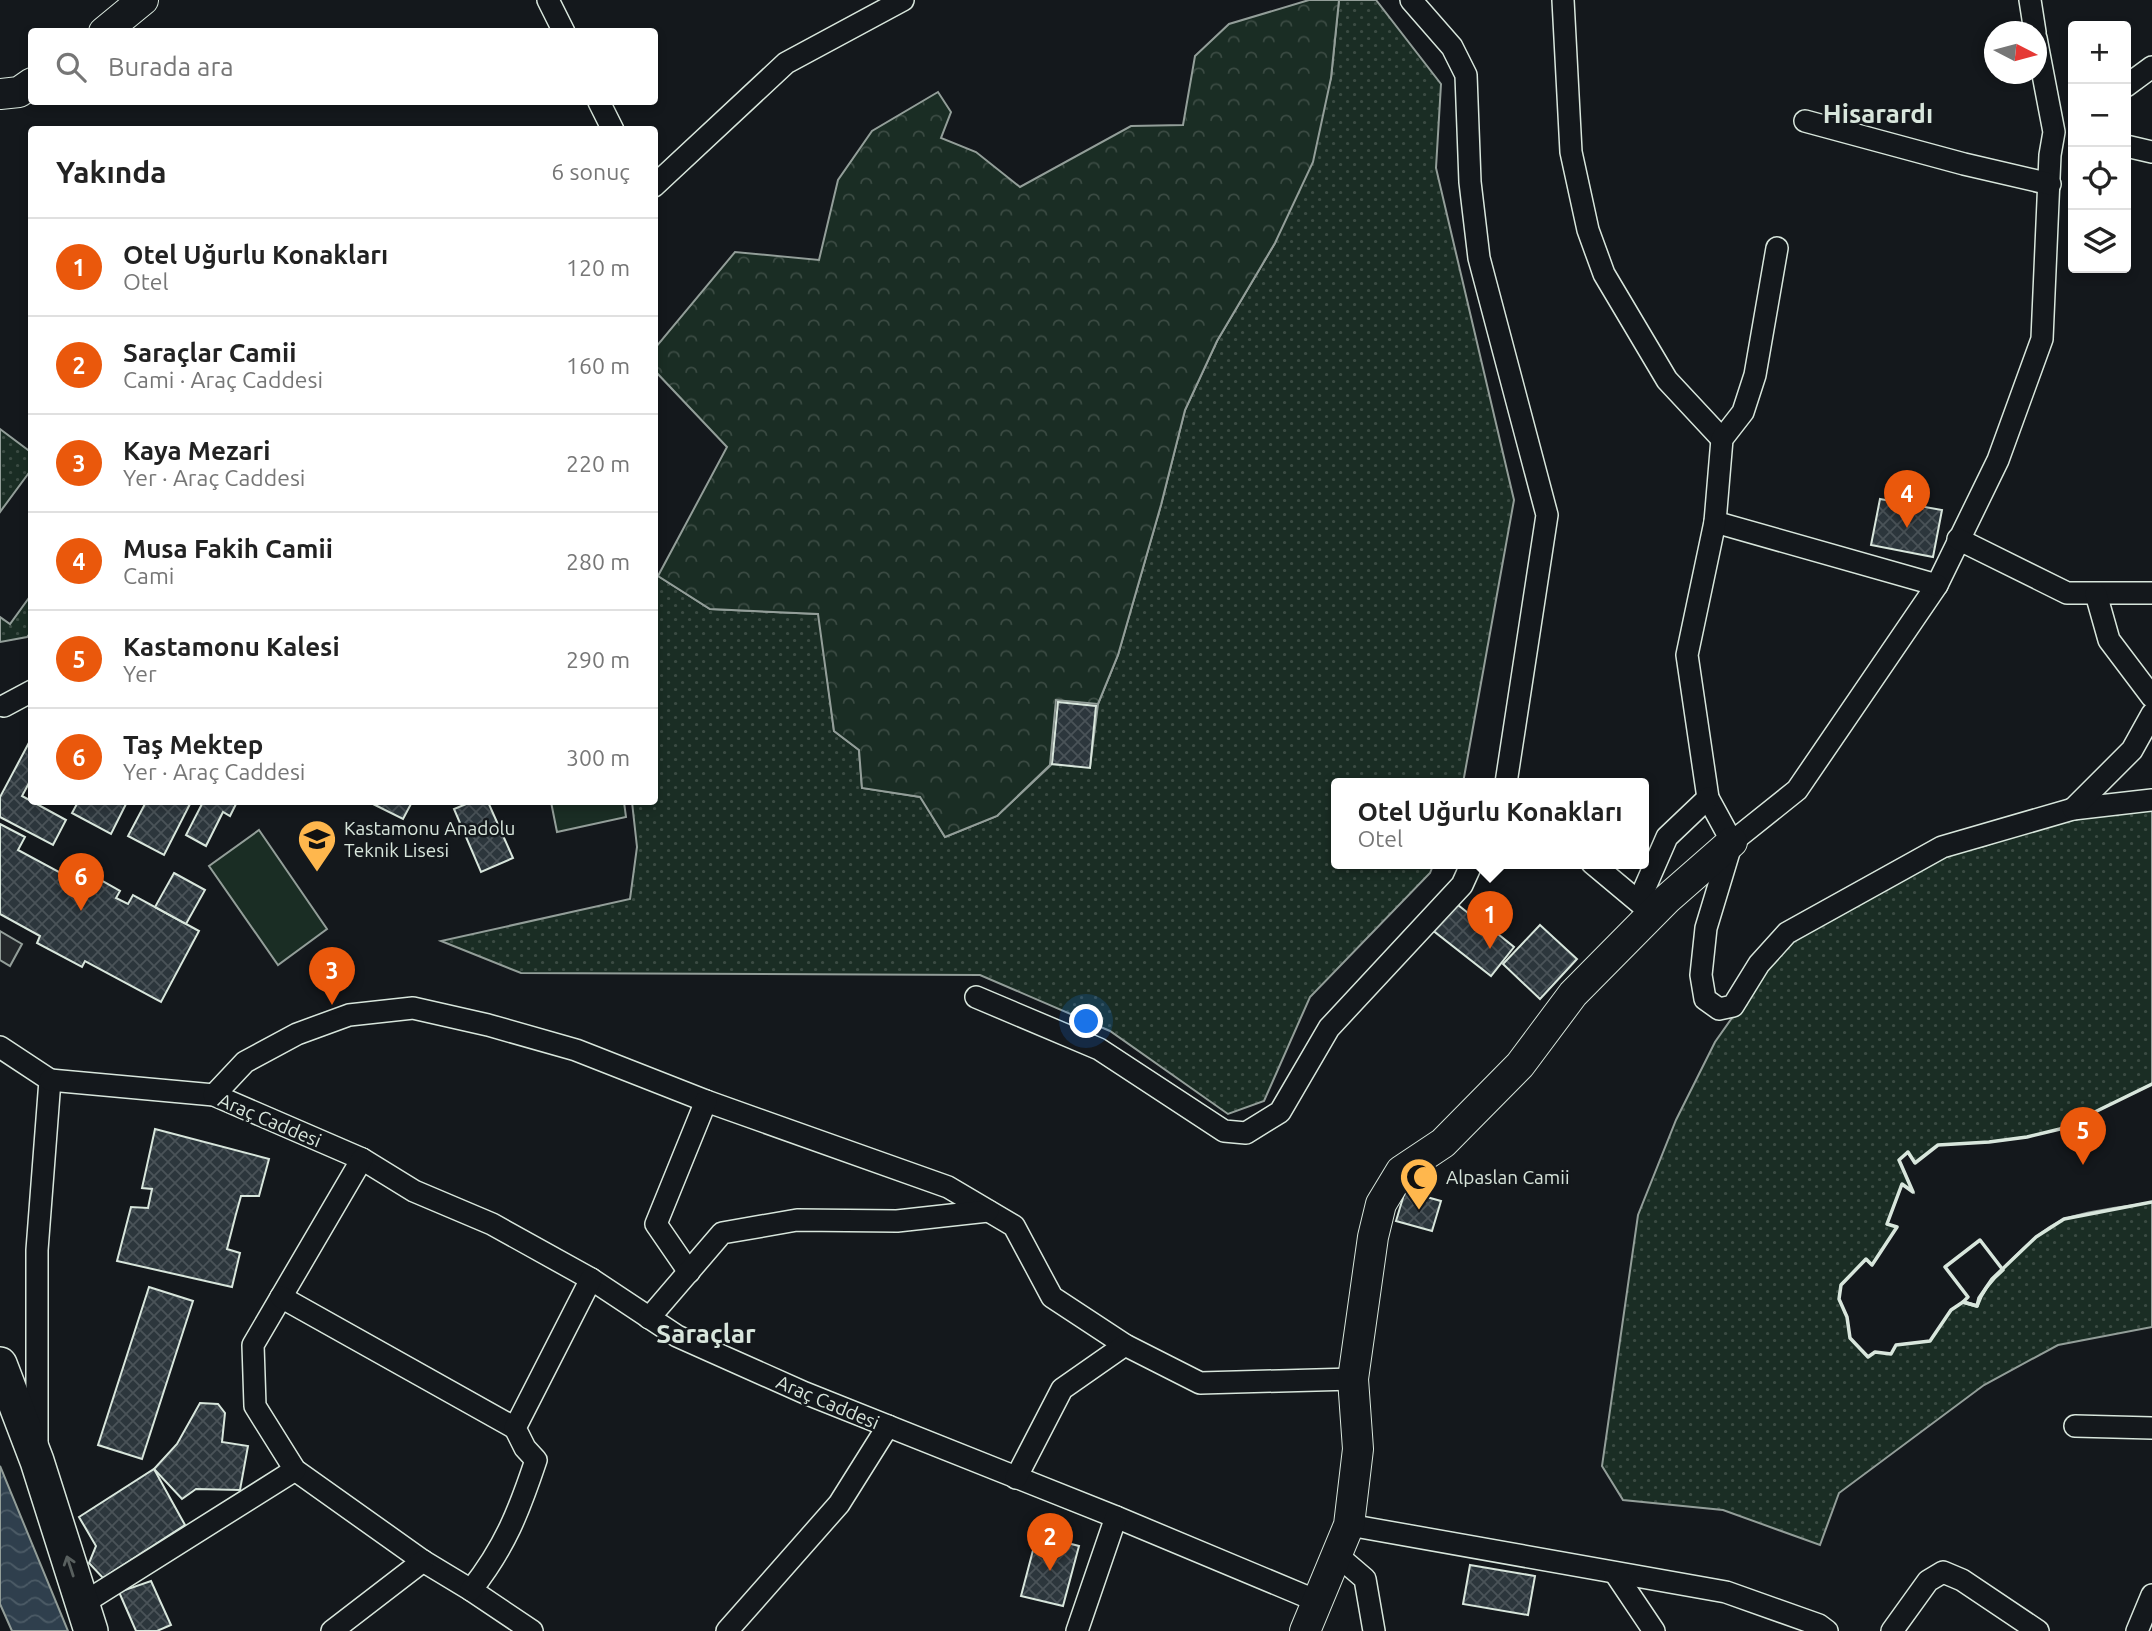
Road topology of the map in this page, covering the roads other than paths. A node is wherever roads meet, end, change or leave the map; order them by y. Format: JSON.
{"nodes":[{"id":1,"x":143,"y":0,"type":"edge"},
{"id":2,"x":548,"y":0,"type":"edge"},
{"id":3,"x":903,"y":0,"type":"edge"},
{"id":4,"x":1411,"y":0,"type":"edge"},
{"id":5,"x":1563,"y":0,"type":"edge"},
{"id":6,"x":2029,"y":0,"type":"edge"},
{"id":7,"x":2033,"y":21,"type":"edge"},
{"id":8,"x":109,"y":28,"type":"edge"},
{"id":9,"x":562,"y":28,"type":"edge"},
{"id":10,"x":2152,"y":67,"type":"edge"},
{"id":11,"x":2047,"y":76,"type":"edge"},
{"id":12,"x":2129,"y":84,"type":"edge"},
{"id":13,"x":600,"y":105,"type":"edge"},
{"id":14,"x":1805,"y":121,"type":"dead end"},
{"id":15,"x":611,"y":126,"type":"edge"},
{"id":16,"x":2064,"y":134,"type":"edge"},
{"id":17,"x":2130,"y":147,"type":"edge"},
{"id":18,"x":2152,"y":152,"type":"edge"},
{"id":19,"x":658,"y":182,"type":"edge"},
{"id":20,"x":2050,"y":184,"type":"junction"},
{"id":21,"x":1777,"y":248,"type":"dead end"},
{"id":22,"x":1722,"y":439,"type":"junction"},
{"id":23,"x":1715,"y":522,"type":"junction"},
{"id":24,"x":1958,"y":539,"type":"junction"},
{"id":25,"x":1937,"y":584,"type":"junction"},
{"id":26,"x":2152,"y":593,"type":"edge"},
{"id":27,"x":2096,"y":594,"type":"junction"},
{"id":28,"x":28,"y":693,"type":"edge"},
{"id":29,"x":2152,"y":697,"type":"edge"},
{"id":30,"x":1,"y":706,"type":"edge"},
{"id":31,"x":2152,"y":714,"type":"edge"},
{"id":32,"x":1507,"y":778,"type":"edge"},
{"id":33,"x":1708,"y":798,"type":"junction"},
{"id":34,"x":2152,"y":800,"type":"edge"},
{"id":35,"x":2073,"y":809,"type":"junction"},
{"id":36,"x":1732,"y":842,"type":"junction"},
{"id":37,"x":1469,"y":869,"type":"edge"},
{"id":38,"x":1599,"y":869,"type":"edge"},
{"id":39,"x":1646,"y":907,"type":"junction"},
{"id":40,"x":976,"y":998,"type":"dead end"},
{"id":41,"x":0,"y":1046,"type":"edge"},
{"id":42,"x":50,"y":1080,"type":"junction"},
{"id":43,"x":214,"y":1096,"type":"junction"},
{"id":44,"x":706,"y":1101,"type":"junction"},
{"id":45,"x":362,"y":1159,"type":"junction"},
{"id":46,"x":988,"y":1211,"type":"junction"},
{"id":47,"x":689,"y":1272,"type":"junction"},
{"id":48,"x":591,"y":1279,"type":"junction"},
{"id":49,"x":281,"y":1297,"type":"junction"},
{"id":50,"x":649,"y":1318,"type":"junction"},
{"id":51,"x":1125,"y":1345,"type":"junction"},
{"id":52,"x":0,"y":1364,"type":"edge"},
{"id":53,"x":1353,"y":1379,"type":"junction"},
{"id":54,"x":888,"y":1426,"type":"junction"},
{"id":55,"x":2075,"y":1426,"type":"dead end"},
{"id":56,"x":515,"y":1428,"type":"junction"},
{"id":57,"x":2152,"y":1428,"type":"edge"},
{"id":58,"x":37,"y":1461,"type":"junction"},
{"id":59,"x":295,"y":1470,"type":"junction"},
{"id":60,"x":1016,"y":1478,"type":"junction"},
{"id":61,"x":1116,"y":1517,"type":"junction"},
{"id":62,"x":1349,"y":1525,"type":"junction"},
{"id":63,"x":1337,"y":1555,"type":"junction"},
{"id":64,"x":423,"y":1561,"type":"junction"},
{"id":65,"x":1615,"y":1573,"type":"junction"},
{"id":66,"x":471,"y":1590,"type":"junction"},
{"id":67,"x":2152,"y":1595,"type":"edge"},
{"id":68,"x":1317,"y":1601,"type":"junction"},
{"id":69,"x":86,"y":1618,"type":"edge"},
{"id":70,"x":332,"y":1631,"type":"edge"},
{"id":71,"x":532,"y":1631,"type":"edge"},
{"id":72,"x":727,"y":1631,"type":"edge"},
{"id":73,"x":1077,"y":1631,"type":"edge"},
{"id":74,"x":1305,"y":1631,"type":"edge"},
{"id":75,"x":1374,"y":1631,"type":"edge"},
{"id":76,"x":1654,"y":1631,"type":"edge"},
{"id":77,"x":1827,"y":1631,"type":"edge"},
{"id":78,"x":1892,"y":1631,"type":"edge"},
{"id":79,"x":2038,"y":1631,"type":"edge"},
{"id":80,"x":2137,"y":1631,"type":"edge"}],
"edges":[{"from":1,"to":8,"type":"main road"},
{"from":2,"to":9,"type":"street"},
{"from":3,"to":19,"type":"street"},
{"from":4,"to":32,"type":"street"},
{"from":5,"to":22,"type":"street"},
{"from":6,"to":7,"type":"street"},
{"from":10,"to":12,"type":"street"},
{"from":11,"to":16,"type":"street"},
{"from":13,"to":15,"type":"street"},
{"from":14,"to":20,"type":"street"},
{"from":16,"to":20,"type":"street"},
{"from":17,"to":18,"type":"street"},
{"from":20,"to":24,"type":"street"},
{"from":21,"to":22,"type":"street"},
{"from":22,"to":23,"type":"street"},
{"from":23,"to":25,"type":"street"},
{"from":23,"to":33,"type":"street"},
{"from":24,"to":25,"type":"street"},
{"from":24,"to":27,"type":"street"},
{"from":25,"to":36,"type":"street"},
{"from":26,"to":27,"type":"street"},
{"from":27,"to":29,"type":"street"},
{"from":28,"to":30,"type":"street"},
{"from":31,"to":35,"type":"street"},
{"from":33,"to":36,"type":"street"},
{"from":33,"to":39,"type":"street"},
{"from":34,"to":35,"type":"street"},
{"from":35,"to":36,"type":"street"},
{"from":36,"to":39,"type":"main road"},
{"from":37,"to":40,"type":"street"},
{"from":38,"to":39,"type":"street"},
{"from":39,"to":53,"type":"main road"},
{"from":41,"to":42,"type":"street"},
{"from":42,"to":43,"type":"street","name":"Araç Caddesi"},
{"from":42,"to":58,"type":"street"},
{"from":43,"to":44,"type":"street"},
{"from":43,"to":45,"type":"street","name":"Araç Caddesi"},
{"from":44,"to":46,"type":"street"},
{"from":44,"to":47,"type":"street"},
{"from":45,"to":48,"type":"street","name":"Araç Caddesi"},
{"from":45,"to":49,"type":"street"},
{"from":46,"to":47,"type":"street"},
{"from":46,"to":51,"type":"street"},
{"from":47,"to":50,"type":"street"},
{"from":48,"to":50,"type":"street","name":"Araç Caddesi"},
{"from":48,"to":56,"type":"street"},
{"from":49,"to":56,"type":"street"},
{"from":49,"to":59,"type":"street"},
{"from":50,"to":54,"type":"street","name":"Araç Caddesi"},
{"from":51,"to":53,"type":"street"},
{"from":51,"to":60,"type":"street"},
{"from":52,"to":58,"type":"main road"},
{"from":53,"to":62,"type":"main road"},
{"from":54,"to":60,"type":"street","name":"Araç Caddesi"},
{"from":54,"to":72,"type":"street"},
{"from":55,"to":57,"type":"street"},
{"from":56,"to":66,"type":"street"},
{"from":69,"to":58,"type":"main road","one_way":true},
{"from":59,"to":64,"type":"street"},
{"from":59,"to":69,"type":"street"},
{"from":60,"to":61,"type":"street","name":"Araç Caddesi"},
{"from":61,"to":68,"type":"street","name":"Araç Caddesi"},
{"from":61,"to":73,"type":"street"},
{"from":62,"to":63,"type":"main road"},
{"from":62,"to":65,"type":"street"},
{"from":63,"to":68,"type":"main road"},
{"from":63,"to":75,"type":"street"},
{"from":64,"to":66,"type":"street"},
{"from":64,"to":70,"type":"street"},
{"from":65,"to":76,"type":"street"},
{"from":65,"to":77,"type":"street"},
{"from":66,"to":71,"type":"street"},
{"from":67,"to":80,"type":"street"},
{"from":68,"to":74,"type":"main road"},
{"from":78,"to":79,"type":"street"}]}
